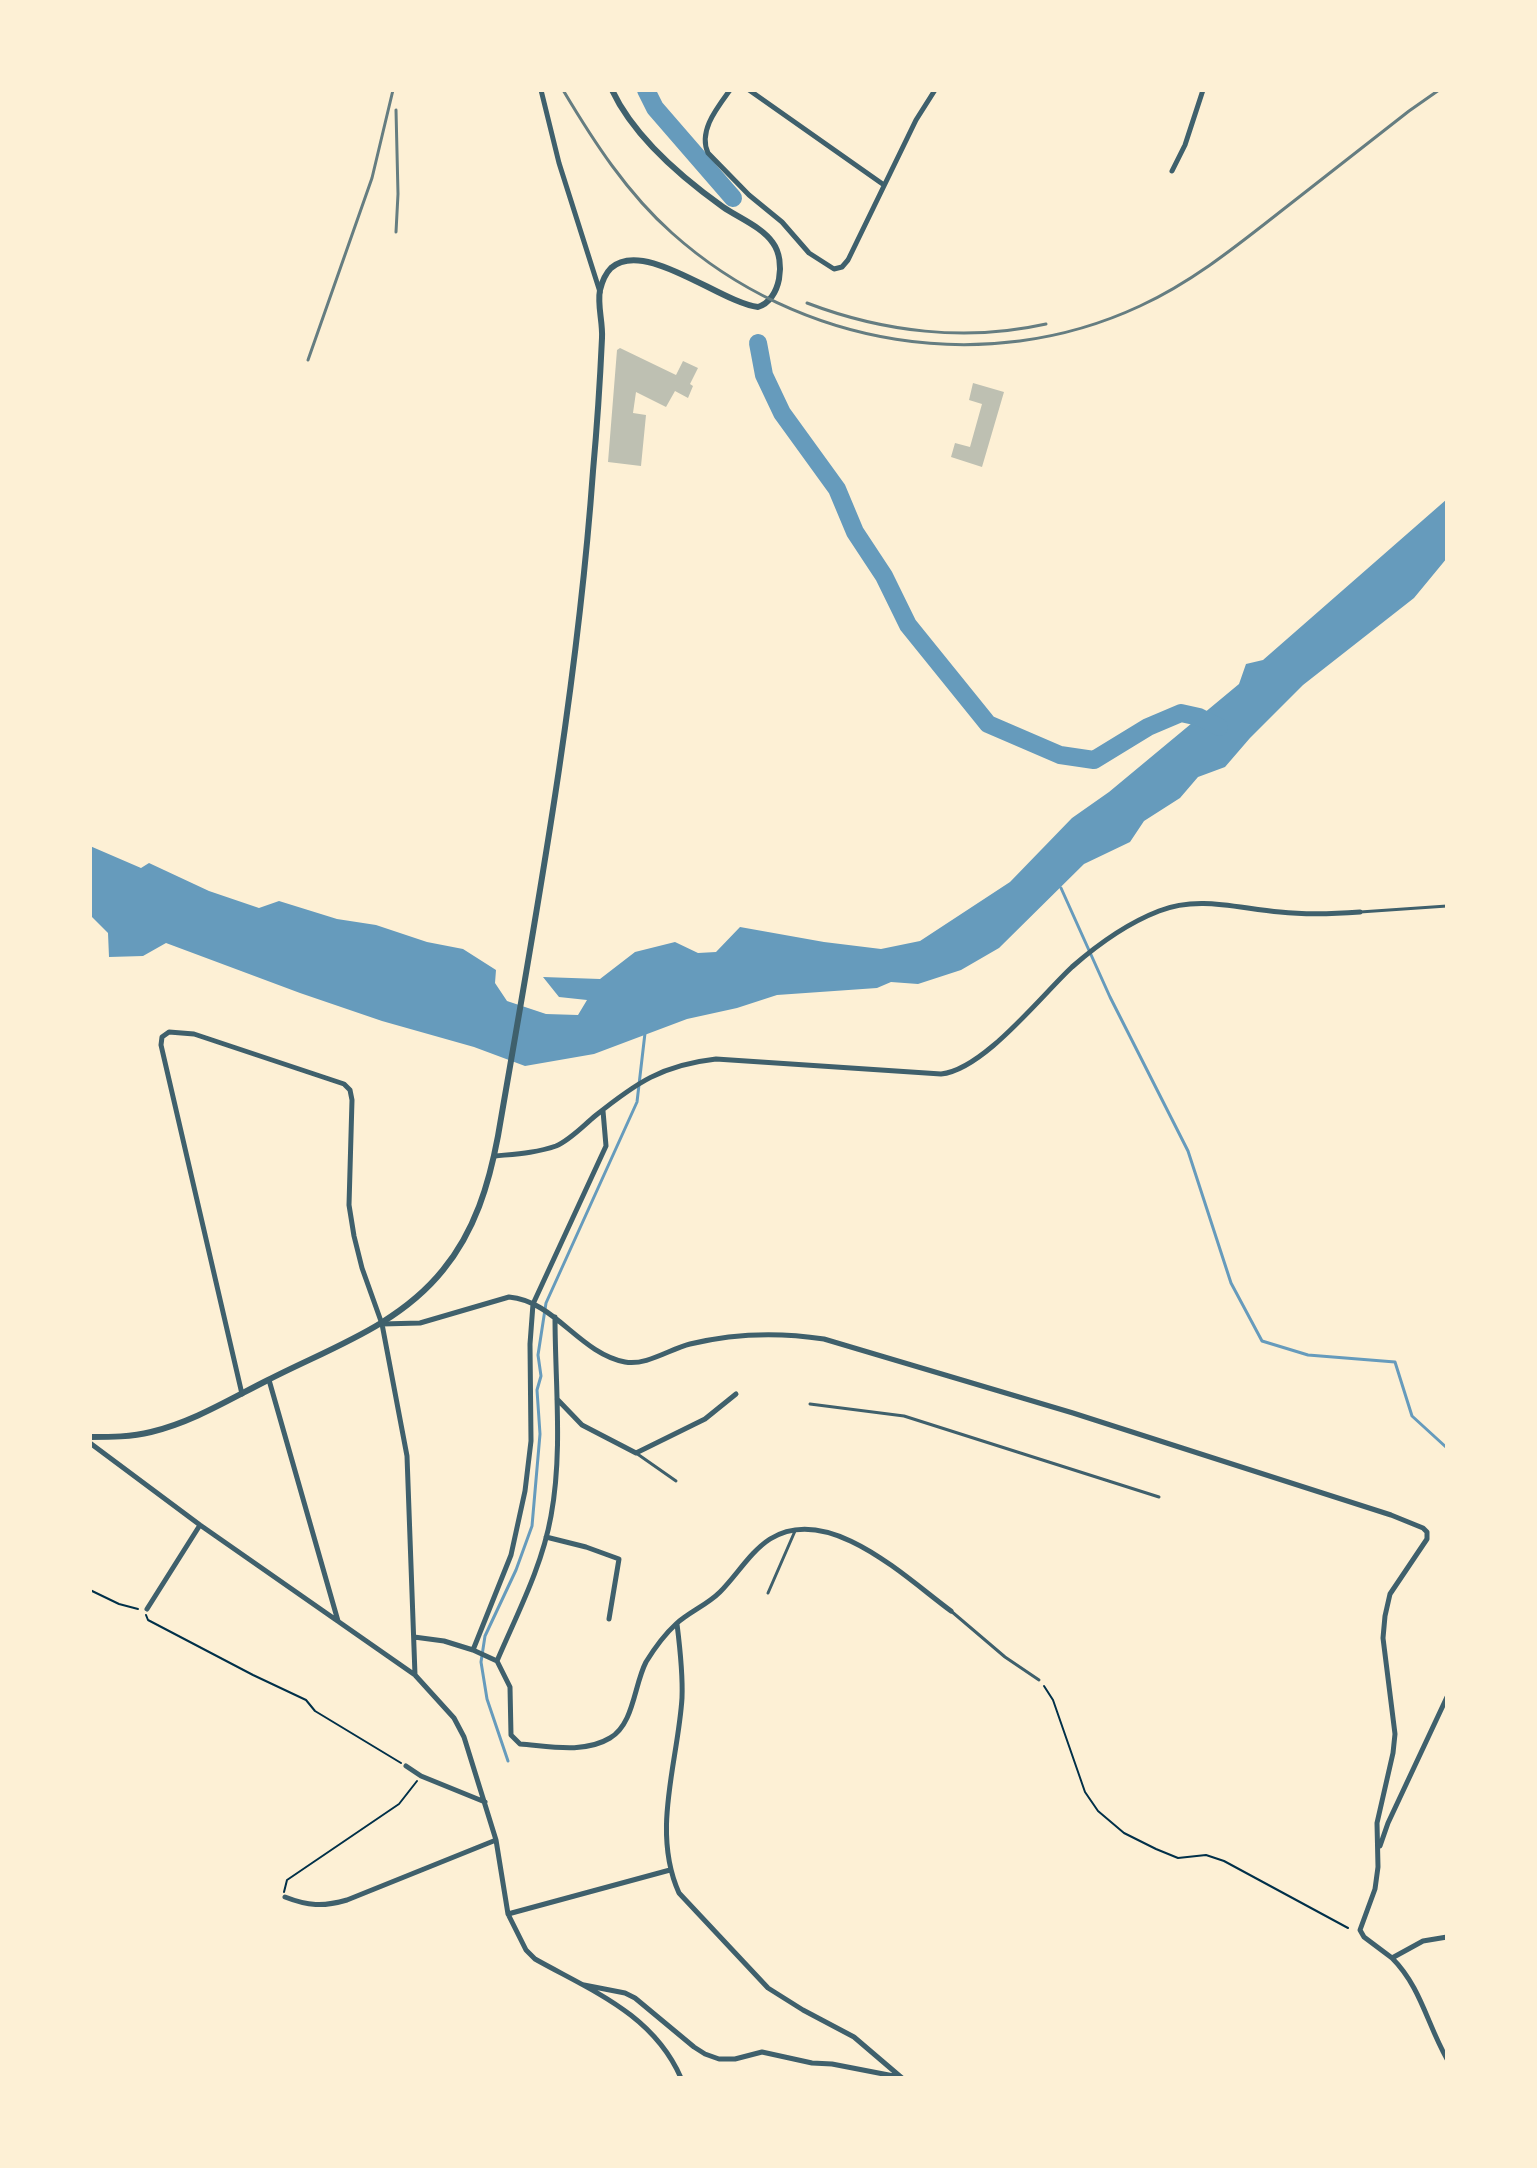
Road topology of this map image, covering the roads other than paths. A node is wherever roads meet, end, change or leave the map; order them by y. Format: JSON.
{"nodes":[{"id":1,"x":541,"y":90,"type":"edge"},
{"id":2,"x":612,"y":90,"type":"edge"},
{"id":3,"x":730,"y":90,"type":"edge"},
{"id":4,"x":749,"y":90,"type":"edge"},
{"id":5,"x":935,"y":90,"type":"edge"},
{"id":6,"x":1203,"y":90,"type":"edge"},
{"id":7,"x":1172,"y":171,"type":"dead end"},
{"id":8,"x":884,"y":185,"type":"junction"},
{"id":9,"x":600,"y":292,"type":"junction"},
{"id":10,"x":1447,"y":906,"type":"edge"},
{"id":11,"x":1360,"y":912,"type":"joint"},
{"id":12,"x":603,"y":1110,"type":"junction"},
{"id":13,"x":495,"y":1156,"type":"junction"},
{"id":14,"x":535,"y":1305,"type":"junction"},
{"id":15,"x":553,"y":1316,"type":"junction"},
{"id":16,"x":382,"y":1324,"type":"junction"},
{"id":17,"x":269,"y":1380,"type":"junction"},
{"id":18,"x":242,"y":1394,"type":"junction"},
{"id":19,"x":736,"y":1394,"type":"dead end"},
{"id":20,"x":557,"y":1399,"type":"junction"},
{"id":21,"x":810,"y":1404,"type":"dead end"},
{"id":22,"x":90,"y":1440,"type":"edge"},
{"id":23,"x":636,"y":1453,"type":"junction"},
{"id":24,"x":676,"y":1481,"type":"dead end"},
{"id":25,"x":1159,"y":1497,"type":"dead end"},
{"id":26,"x":200,"y":1525,"type":"junction"},
{"id":27,"x":795,"y":1530,"type":"junction"},
{"id":28,"x":546,"y":1537,"type":"junction"},
{"id":29,"x":768,"y":1593,"type":"dead end"},
{"id":30,"x":147,"y":1609,"type":"road end"},
{"id":31,"x":951,"y":1611,"type":"joint"},
{"id":32,"x":609,"y":1619,"type":"dead end"},
{"id":33,"x":338,"y":1621,"type":"junction"},
{"id":34,"x":677,"y":1623,"type":"junction"},
{"id":35,"x":414,"y":1637,"type":"junction"},
{"id":36,"x":475,"y":1651,"type":"junction"},
{"id":37,"x":497,"y":1661,"type":"junction"},
{"id":38,"x":415,"y":1675,"type":"junction"},
{"id":39,"x":1039,"y":1680,"type":"road end"},
{"id":40,"x":1447,"y":1697,"type":"edge"},
{"id":41,"x":406,"y":1766,"type":"road end"},
{"id":42,"x":485,"y":1802,"type":"junction"},
{"id":43,"x":496,"y":1840,"type":"junction"},
{"id":44,"x":1378,"y":1852,"type":"junction"},
{"id":45,"x":670,"y":1870,"type":"junction"},
{"id":46,"x":285,"y":1897,"type":"road end"},
{"id":47,"x":508,"y":1914,"type":"junction"},
{"id":48,"x":1447,"y":1937,"type":"edge"},
{"id":49,"x":1392,"y":1958,"type":"junction"},
{"id":50,"x":577,"y":1983,"type":"junction"},
{"id":51,"x":1447,"y":2059,"type":"edge"},
{"id":52,"x":681,"y":2078,"type":"edge"},
{"id":53,"x":901,"y":2078,"type":"edge"}],
"edges":[{"from":1,"to":9,"type":"street"},
{"from":2,"to":9,"type":"street"},
{"from":3,"to":8,"type":"street"},
{"from":4,"to":8,"type":"street"},
{"from":5,"to":8,"type":"street"},
{"from":6,"to":7,"type":"street"},
{"from":9,"to":13,"type":"street"},
{"from":10,"to":11,"type":"lane"},
{"from":11,"to":12,"type":"street"},
{"from":12,"to":13,"type":"street"},
{"from":12,"to":14,"type":"street"},
{"from":13,"to":16,"type":"street"},
{"from":14,"to":15,"type":"street"},
{"from":14,"to":16,"type":"street"},
{"from":14,"to":36,"type":"street"},
{"from":15,"to":20,"type":"street"},
{"from":15,"to":44,"type":"street"},
{"from":16,"to":17,"type":"street"},
{"from":16,"to":18,"type":"street"},
{"from":16,"to":35,"type":"street"},
{"from":17,"to":18,"type":"street"},
{"from":17,"to":33,"type":"street"},
{"from":18,"to":22,"type":"street"},
{"from":19,"to":23,"type":"street"},
{"from":20,"to":23,"type":"street"},
{"from":20,"to":28,"type":"street"},
{"from":21,"to":25,"type":"lane"},
{"from":22,"to":26,"type":"street"},
{"from":23,"to":24,"type":"lane"},
{"from":26,"to":30,"type":"street"},
{"from":26,"to":33,"type":"street"},
{"from":27,"to":29,"type":"lane"},
{"from":27,"to":31,"type":"street"},
{"from":27,"to":34,"type":"street"},
{"from":28,"to":32,"type":"street"},
{"from":28,"to":37,"type":"street"},
{"from":31,"to":39,"type":"lane"},
{"from":33,"to":38,"type":"street"},
{"from":34,"to":37,"type":"street"},
{"from":34,"to":45,"type":"street"},
{"from":35,"to":36,"type":"street"},
{"from":35,"to":38,"type":"street"},
{"from":36,"to":37,"type":"street"},
{"from":38,"to":42,"type":"street"},
{"from":40,"to":44,"type":"street"},
{"from":41,"to":42,"type":"street"},
{"from":42,"to":43,"type":"street"},
{"from":43,"to":46,"type":"street"},
{"from":43,"to":47,"type":"street"},
{"from":44,"to":49,"type":"street"},
{"from":45,"to":47,"type":"street"},
{"from":45,"to":53,"type":"street"},
{"from":47,"to":50,"type":"street"},
{"from":48,"to":49,"type":"street"},
{"from":49,"to":51,"type":"street"},
{"from":50,"to":52,"type":"street"},
{"from":50,"to":53,"type":"street"}]}
